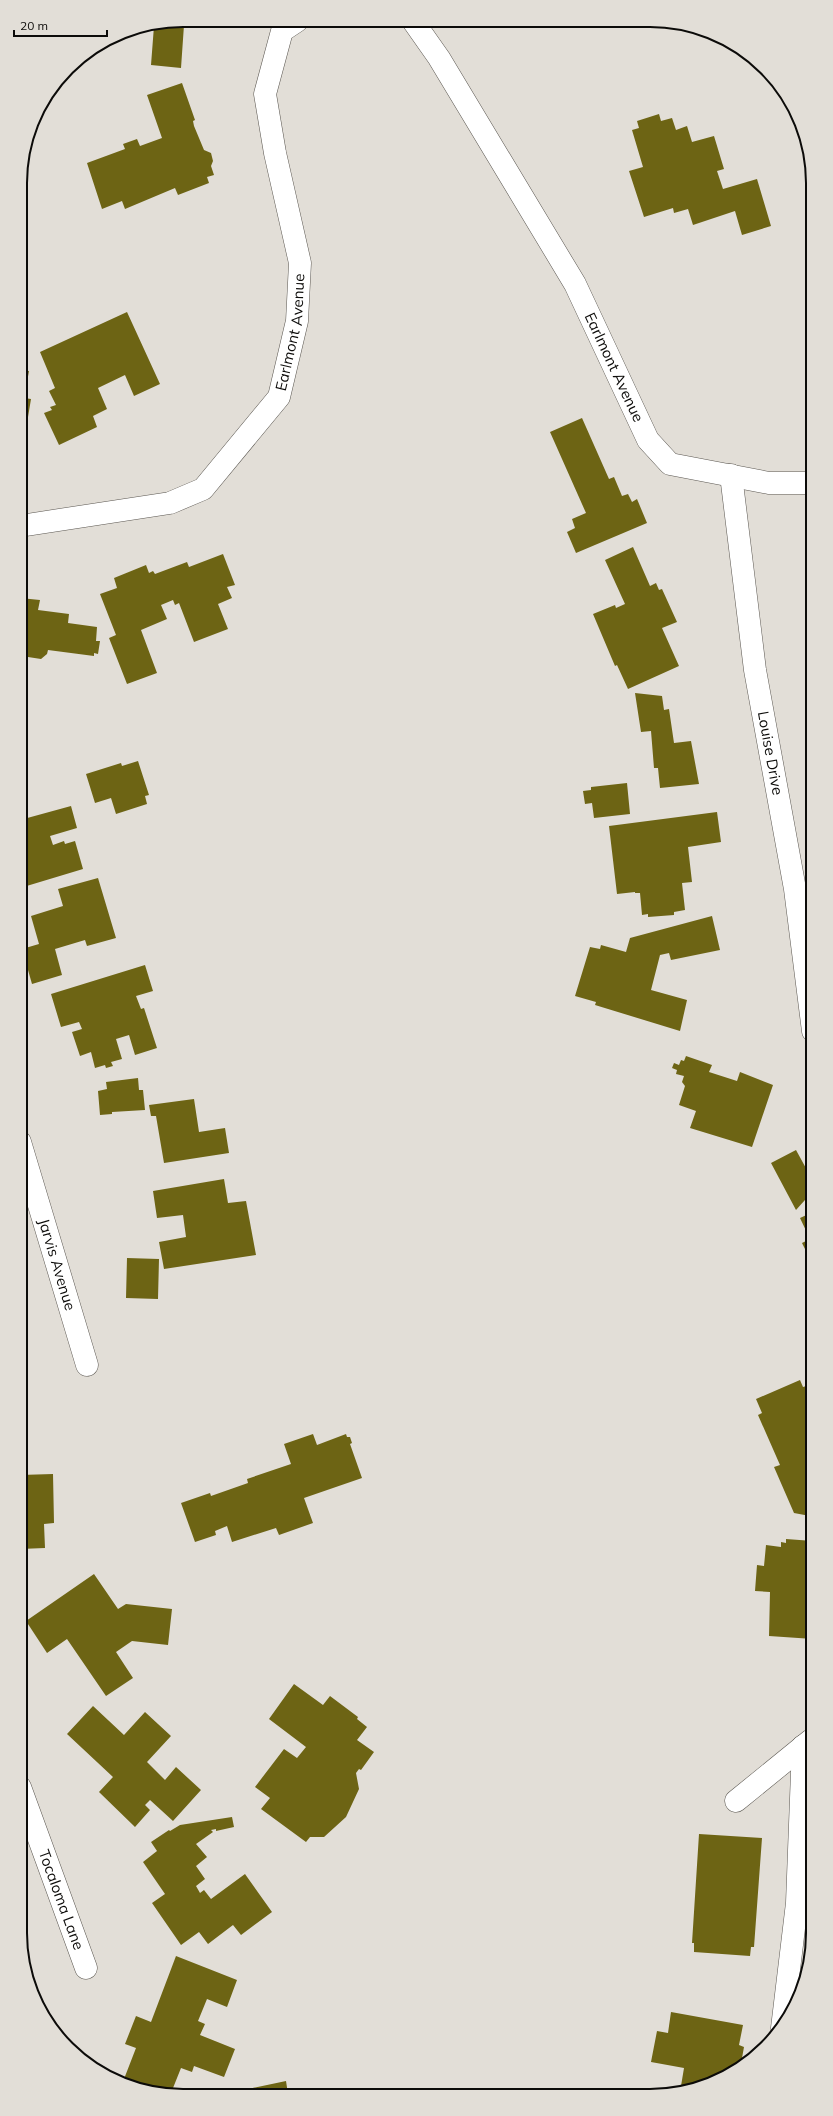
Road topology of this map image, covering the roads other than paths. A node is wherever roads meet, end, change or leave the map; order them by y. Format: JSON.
{"nodes":[{"id":1,"x":288,"y":27,"type":"edge"},
{"id":2,"x":417,"y":27,"type":"edge"},
{"id":3,"x":731,"y":475,"type":"junction"},
{"id":4,"x":806,"y":483,"type":"edge"},
{"id":5,"x":27,"y":525,"type":"edge"},
{"id":6,"x":806,"y":976,"type":"edge"},
{"id":7,"x":27,"y":1165,"type":"edge"},
{"id":8,"x":87,"y":1364,"type":"dead end"},
{"id":9,"x":806,"y":1745,"type":"edge"},
{"id":10,"x":806,"y":1772,"type":"edge"},
{"id":11,"x":736,"y":1801,"type":"dead end"},
{"id":12,"x":27,"y":1806,"type":"edge"},
{"id":13,"x":86,"y":1968,"type":"dead end"},
{"id":14,"x":784,"y":2013,"type":"edge"}],
"edges":[{"from":1,"to":5,"type":"street","name":"Earlmont Avenue"},
{"from":2,"to":3,"type":"street","name":"Earlmont Avenue"},
{"from":3,"to":4,"type":"street","name":"Earlmont Avenue"},
{"from":3,"to":6,"type":"street","name":"Louise Drive"},
{"from":7,"to":8,"type":"street","name":"Jarvis Avenue"},
{"from":9,"to":11,"type":"street"},
{"from":10,"to":14,"type":"street"},
{"from":12,"to":13,"type":"street","name":"Tocaloma Lane"}]}
